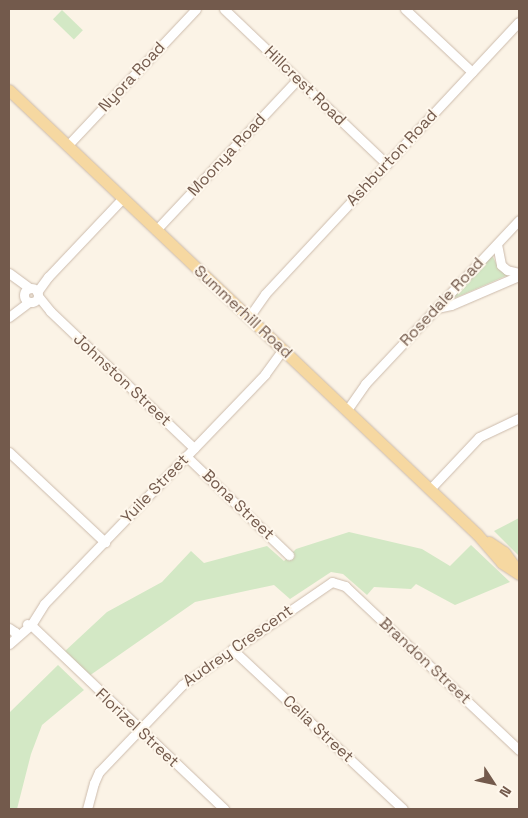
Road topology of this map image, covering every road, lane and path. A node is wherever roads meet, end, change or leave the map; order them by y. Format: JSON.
{"nodes":[{"id":1,"x":196,"y":9,"type":"edge"},
{"id":2,"x":224,"y":9,"type":"edge"},
{"id":3,"x":405,"y":9,"type":"edge"},
{"id":4,"x":519,"y":22,"type":"edge"},
{"id":5,"x":472,"y":72,"type":"junction"},
{"id":6,"x":298,"y":79,"type":"junction"},
{"id":7,"x":9,"y":90,"type":"edge"},
{"id":8,"x":68,"y":146,"type":"junction"},
{"id":9,"x":386,"y":164,"type":"junction"},
{"id":10,"x":122,"y":198,"type":"junction"},
{"id":11,"x":519,"y":220,"type":"edge"},
{"id":12,"x":156,"y":230,"type":"junction"},
{"id":13,"x":497,"y":244,"type":"junction"},
{"id":14,"x":519,"y":274,"type":"edge"},
{"id":15,"x":11,"y":275,"type":"edge"},
{"id":16,"x":31,"y":295,"type":"junction"},
{"id":17,"x":437,"y":308,"type":"junction"},
{"id":18,"x":246,"y":314,"type":"junction"},
{"id":19,"x":10,"y":316,"type":"edge"},
{"id":20,"x":286,"y":352,"type":"junction"},
{"id":21,"x":344,"y":407,"type":"junction"},
{"id":22,"x":519,"y":418,"type":"edge"},
{"id":23,"x":194,"y":448,"type":"junction"},
{"id":24,"x":9,"y":452,"type":"edge"},
{"id":25,"x":186,"y":456,"type":"junction"},
{"id":26,"x":430,"y":489,"type":"junction"},
{"id":27,"x":104,"y":542,"type":"junction"},
{"id":28,"x":289,"y":555,"type":"dead end"},
{"id":29,"x":519,"y":573,"type":"edge"},
{"id":30,"x":326,"y":584,"type":"joint"},
{"id":31,"x":29,"y":626,"type":"junction"},
{"id":32,"x":11,"y":636,"type":"edge"},
{"id":33,"x":232,"y":649,"type":"junction"},
{"id":34,"x":140,"y":730,"type":"junction"},
{"id":35,"x":519,"y":750,"type":"edge"},
{"id":36,"x":87,"y":809,"type":"edge"},
{"id":37,"x":224,"y":809,"type":"edge"},
{"id":38,"x":403,"y":809,"type":"edge"}],
"edges":[{"from":1,"to":8,"type":"street","name":"Nyora Road"},
{"from":2,"to":6,"type":"street","name":"Hillcrest Road"},
{"from":3,"to":5,"type":"street"},
{"from":4,"to":5,"type":"street","name":"Ashburton Road"},
{"from":5,"to":9,"type":"street","name":"Ashburton Road"},
{"from":6,"to":9,"type":"street","name":"Hillcrest Road"},
{"from":6,"to":12,"type":"street","name":"Moonya Road"},
{"from":7,"to":8,"type":"main road","name":"Summerhill Road"},
{"from":8,"to":10,"type":"main road","name":"Summerhill Road"},
{"from":9,"to":18,"type":"street","name":"Ashburton Road"},
{"from":10,"to":12,"type":"main road","name":"Summerhill Road"},
{"from":10,"to":16,"type":"street"},
{"from":11,"to":13,"type":"street","name":"Rosedale Road"},
{"from":12,"to":18,"type":"main road","name":"Summerhill Road"},
{"from":13,"to":14,"type":"street"},
{"from":13,"to":17,"type":"street","name":"Rosedale Road"},
{"from":14,"to":17,"type":"street"},
{"from":15,"to":16,"type":"street","name":"Johnston Street"},
{"from":16,"to":19,"type":"street"},
{"from":16,"to":23,"type":"street","name":"Johnston Street"},
{"from":17,"to":21,"type":"street","name":"Rosedale Road"},
{"from":18,"to":20,"type":"main road","name":"Summerhill Road"},
{"from":20,"to":21,"type":"main road","name":"Summerhill Road"},
{"from":20,"to":23,"type":"street","name":"Yuile Street"},
{"from":21,"to":26,"type":"main road","name":"Summerhill Road"},
{"from":22,"to":26,"type":"street"},
{"from":23,"to":25,"type":"street","name":"Yuile Street"},
{"from":24,"to":27,"type":"street"},
{"from":25,"to":27,"type":"street","name":"Yuile Street"},
{"from":25,"to":28,"type":"street","name":"Bona Street"},
{"from":26,"to":29,"type":"main road","name":"Summerhill Road"},
{"from":27,"to":31,"type":"street","name":"Yuile Street"},
{"from":30,"to":33,"type":"street","name":"Audrey Crescent"},
{"from":30,"to":35,"type":"street","name":"Brandon Street"},
{"from":31,"to":32,"type":"street","name":"Yuile Street"},
{"from":31,"to":34,"type":"street","name":"Florizel Street"},
{"from":33,"to":34,"type":"street","name":"Audrey Crescent"},
{"from":33,"to":38,"type":"street","name":"Celia Street"},
{"from":34,"to":36,"type":"street","name":"Audrey Crescent"},
{"from":34,"to":37,"type":"street","name":"Florizel Street"}]}
